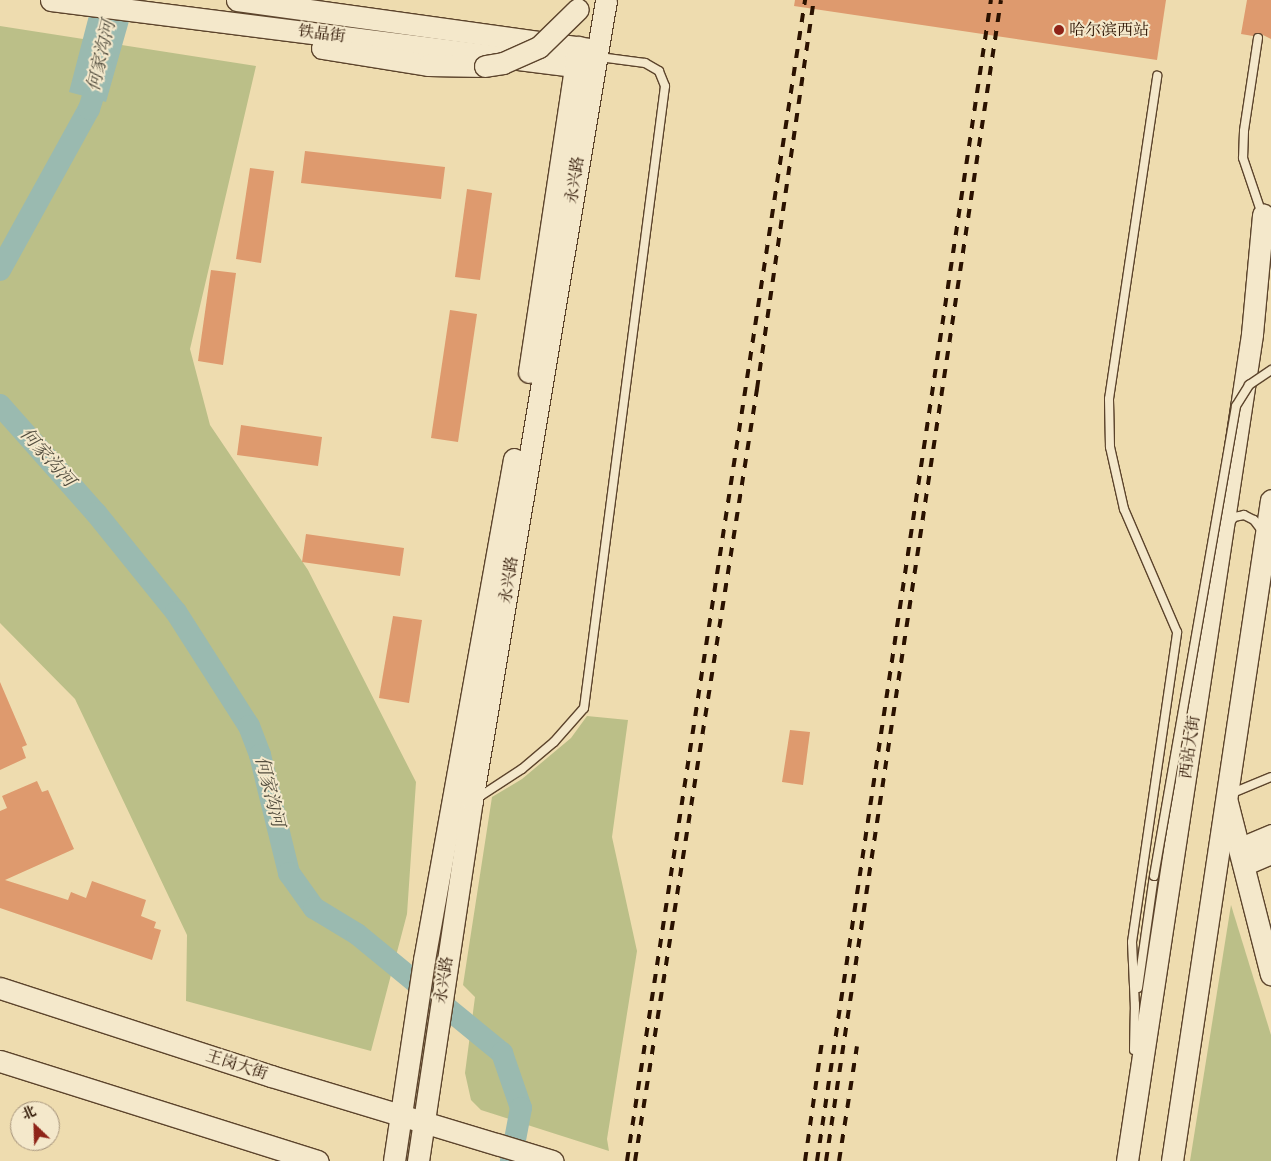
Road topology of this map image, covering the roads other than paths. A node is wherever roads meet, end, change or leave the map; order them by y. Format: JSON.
{"nodes":[{"id":1,"x":237,"y":0,"type":"edge"},
{"id":2,"x":582,"y":0,"type":"edge"},
{"id":3,"x":606,"y":0,"type":"edge"},
{"id":4,"x":57,"y":1,"type":"edge"},
{"id":5,"x":1258,"y":38,"type":"dead end"},
{"id":6,"x":588,"y":58,"type":"junction"},
{"id":7,"x":1157,"y":76,"type":"dead end"},
{"id":8,"x":1267,"y":212,"type":"edge"},
{"id":9,"x":1271,"y":370,"type":"edge"},
{"id":10,"x":1271,"y":500,"type":"edge"},
{"id":11,"x":1220,"y":532,"type":"junction"},
{"id":12,"x":1265,"y":536,"type":"junction"},
{"id":13,"x":1271,"y":777,"type":"edge"},
{"id":14,"x":1226,"y":796,"type":"junction"},
{"id":15,"x":472,"y":801,"type":"junction"},
{"id":16,"x":1271,"y":835,"type":"edge"},
{"id":17,"x":1271,"y":853,"type":"edge"},
{"id":18,"x":1243,"y":856,"type":"junction"},
{"id":19,"x":1271,"y":974,"type":"edge"},
{"id":20,"x":0,"y":988,"type":"edge"},
{"id":21,"x":1135,"y":1008,"type":"junction"},
{"id":22,"x":0,"y":1060,"type":"edge"},
{"id":23,"x":400,"y":1116,"type":"junction"},
{"id":24,"x":1133,"y":1118,"type":"junction"},
{"id":25,"x":425,"y":1122,"type":"junction"},
{"id":26,"x":318,"y":1161,"type":"edge"},
{"id":27,"x":394,"y":1161,"type":"edge"},
{"id":28,"x":418,"y":1161,"type":"edge"},
{"id":29,"x":552,"y":1161,"type":"edge"},
{"id":30,"x":1127,"y":1161,"type":"edge"},
{"id":31,"x":1172,"y":1161,"type":"edge"}],
"edges":[{"from":1,"to":6,"type":"main road","name":"铁晶街"},
{"from":2,"to":4,"type":"main road","bridge":true},
{"from":3,"to":6,"type":"main road","name":"永兴路"},
{"from":4,"to":6,"type":"main road","name":"铁晶街"},
{"from":5,"to":8,"type":"lane"},
{"from":6,"to":15,"type":"main road","name":"永兴路"},
{"from":6,"to":15,"type":"lane"},
{"from":6,"to":23,"type":"main road","name":"永兴路"},
{"from":7,"to":21,"type":"lane"},
{"from":8,"to":11,"type":"main road","name":"西站大街"},
{"from":9,"to":21,"type":"lane","bridge":true},
{"from":10,"to":12,"type":"main road"},
{"from":11,"to":12,"type":"lane"},
{"from":11,"to":24,"type":"main road","name":"西站大街"},
{"from":12,"to":14,"type":"main road"},
{"from":13,"to":14,"type":"lane"},
{"from":14,"to":18,"type":"main road"},
{"from":14,"to":31,"type":"main road"},
{"from":15,"to":25,"type":"main road","name":"永兴路"},
{"from":16,"to":18,"type":"main road"},
{"from":17,"to":18,"type":"main road"},
{"from":18,"to":19,"type":"main road"},
{"from":20,"to":23,"type":"main road","name":"王岗大街"},
{"from":21,"to":24,"type":"lane"},
{"from":22,"to":26,"type":"main road"},
{"from":23,"to":25,"type":"main road","name":"王岗大街"},
{"from":23,"to":27,"type":"main road","name":"永兴路"},
{"from":24,"to":30,"type":"main road","name":"西站大街"},
{"from":25,"to":28,"type":"main road","name":"永兴路"},
{"from":25,"to":29,"type":"main road","name":"王岗大街"}]}
